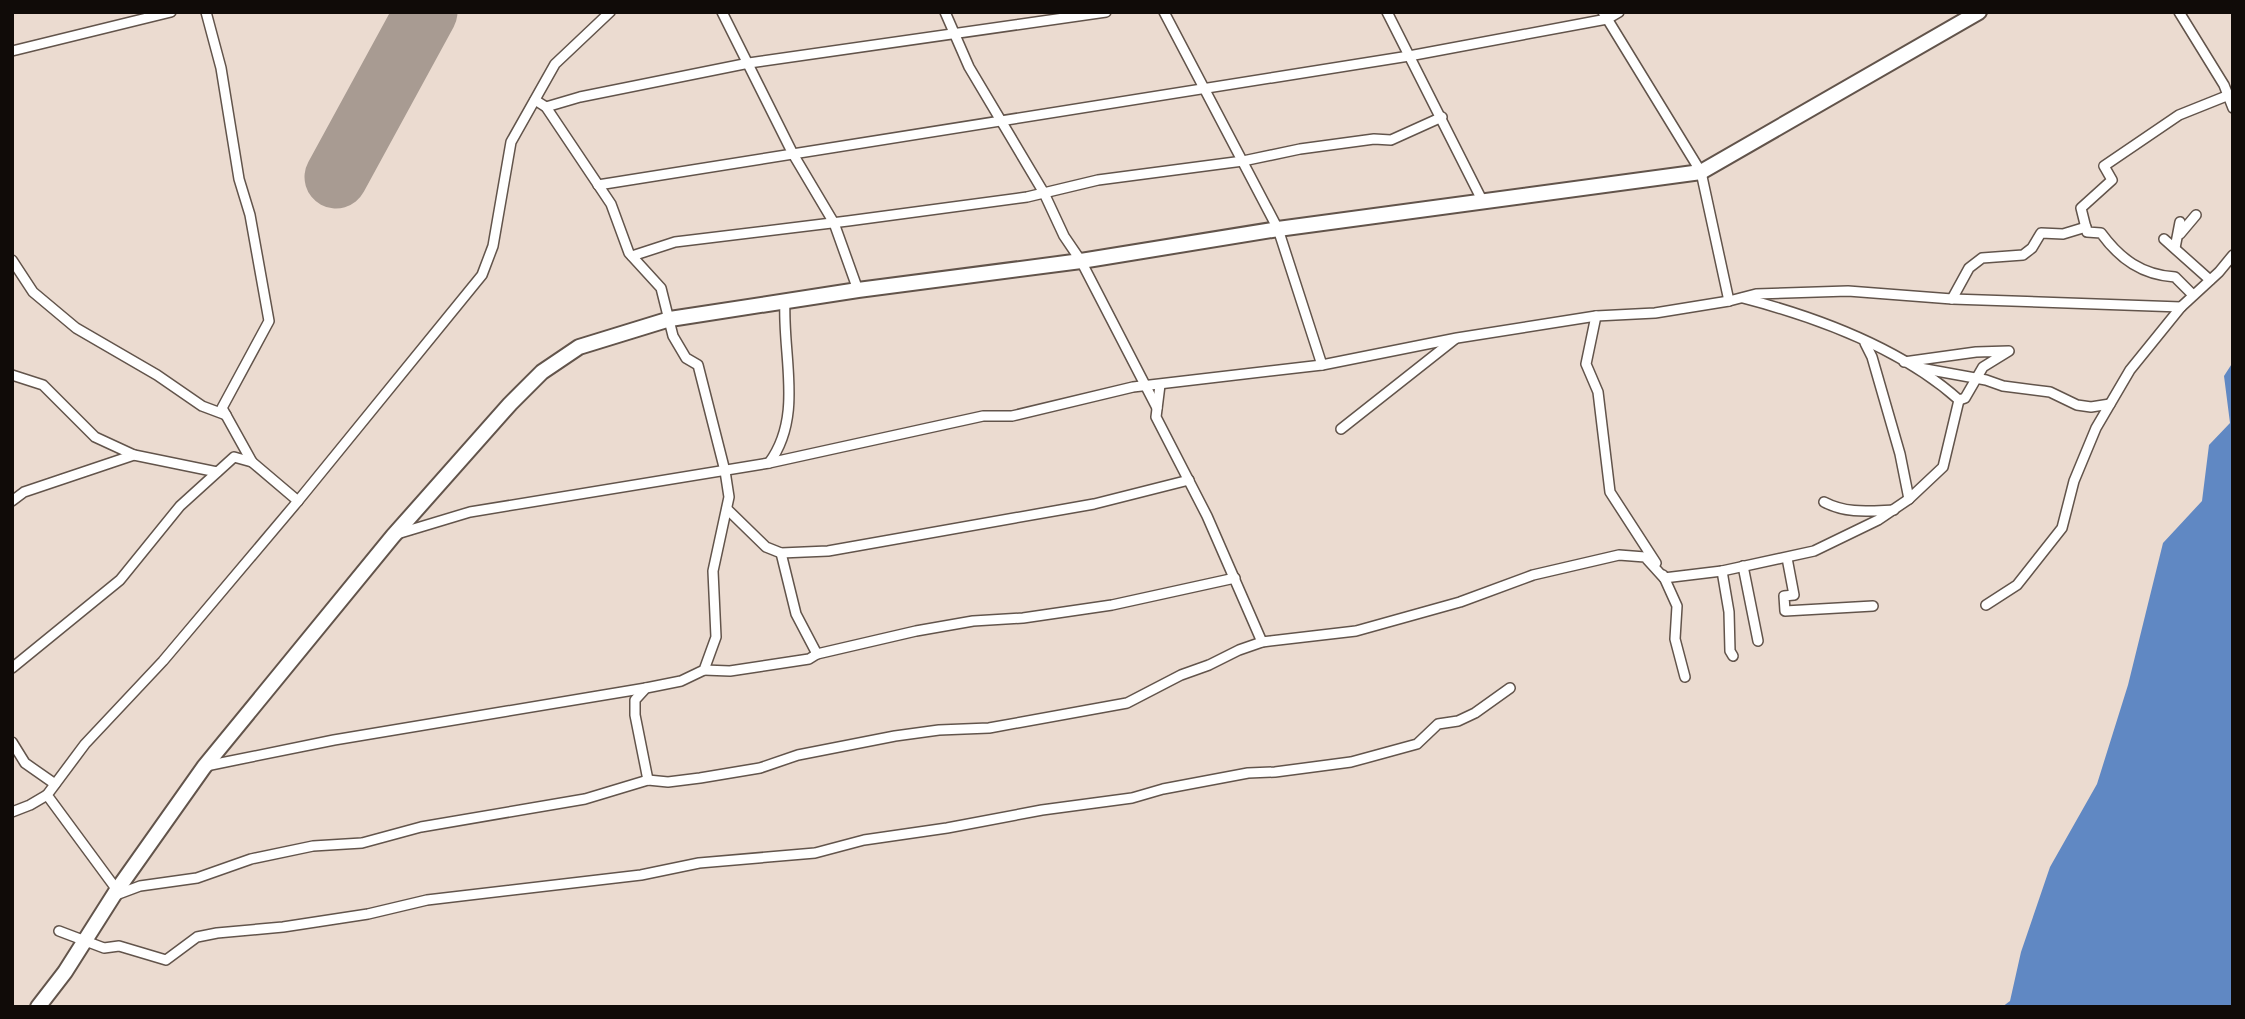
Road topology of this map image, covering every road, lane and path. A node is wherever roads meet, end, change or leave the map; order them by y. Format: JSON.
{"nodes":[{"id":1,"x":171,"y":12,"type":"edge"},
{"id":2,"x":206,"y":12,"type":"edge"},
{"id":3,"x":610,"y":12,"type":"edge"},
{"id":4,"x":722,"y":12,"type":"edge"},
{"id":5,"x":945,"y":12,"type":"edge"},
{"id":6,"x":1106,"y":12,"type":"edge"},
{"id":7,"x":1164,"y":12,"type":"edge"},
{"id":8,"x":1387,"y":12,"type":"edge"},
{"id":9,"x":1619,"y":12,"type":"edge"},
{"id":10,"x":1979,"y":12,"type":"edge"},
{"id":11,"x":2179,"y":12,"type":"edge"},
{"id":12,"x":1605,"y":15,"type":"edge"},
{"id":13,"x":955,"y":35,"type":"junction"},
{"id":14,"x":12,"y":51,"type":"edge"},
{"id":15,"x":1409,"y":56,"type":"junction"},
{"id":16,"x":749,"y":63,"type":"junction"},
{"id":17,"x":1203,"y":88,"type":"junction"},
{"id":18,"x":2229,"y":95,"type":"junction"},
{"id":19,"x":536,"y":100,"type":"junction"},
{"id":20,"x":546,"y":107,"type":"junction"},
{"id":21,"x":2233,"y":108,"type":"edge"},
{"id":22,"x":1442,"y":117,"type":"junction"},
{"id":23,"x":1002,"y":121,"type":"junction"},
{"id":24,"x":793,"y":154,"type":"junction"},
{"id":25,"x":1243,"y":160,"type":"junction"},
{"id":26,"x":1701,"y":172,"type":"junction"},
{"id":27,"x":598,"y":185,"type":"junction"},
{"id":28,"x":1044,"y":193,"type":"junction"},
{"id":29,"x":1483,"y":202,"type":"junction"},
{"id":30,"x":2196,"y":215,"type":"dead end"},
{"id":31,"x":2180,"y":222,"type":"dead end"},
{"id":32,"x":834,"y":223,"type":"junction"},
{"id":33,"x":2085,"y":228,"type":"junction"},
{"id":34,"x":1278,"y":229,"type":"junction"},
{"id":35,"x":2179,"y":235,"type":"junction"},
{"id":36,"x":2164,"y":239,"type":"dead end"},
{"id":37,"x":2175,"y":248,"type":"junction"},
{"id":38,"x":2233,"y":255,"type":"edge"},
{"id":39,"x":632,"y":256,"type":"junction"},
{"id":40,"x":12,"y":260,"type":"edge"},
{"id":41,"x":1081,"y":261,"type":"junction"},
{"id":42,"x":2210,"y":280,"type":"junction"},
{"id":43,"x":858,"y":290,"type":"junction"},
{"id":44,"x":2193,"y":295,"type":"junction"},
{"id":45,"x":1743,"y":298,"type":"junction"},
{"id":46,"x":1952,"y":299,"type":"junction"},
{"id":47,"x":785,"y":301,"type":"junction"},
{"id":48,"x":1729,"y":301,"type":"junction"},
{"id":49,"x":2181,"y":307,"type":"junction"},
{"id":50,"x":1596,"y":316,"type":"junction"},
{"id":51,"x":670,"y":318,"type":"junction"},
{"id":52,"x":1457,"y":338,"type":"junction"},
{"id":53,"x":1863,"y":341,"type":"junction"},
{"id":54,"x":1908,"y":364,"type":"junction"},
{"id":55,"x":1322,"y":365,"type":"junction"},
{"id":56,"x":12,"y":375,"type":"edge"},
{"id":57,"x":1976,"y":378,"type":"junction"},
{"id":58,"x":1160,"y":385,"type":"junction"},
{"id":59,"x":1144,"y":386,"type":"junction"},
{"id":60,"x":1959,"y":400,"type":"junction"},
{"id":61,"x":2110,"y":404,"type":"junction"},
{"id":62,"x":1157,"y":408,"type":"junction"},
{"id":63,"x":226,"y":415,"type":"junction"},
{"id":64,"x":1341,"y":429,"type":"dead end"},
{"id":65,"x":134,"y":455,"type":"junction"},
{"id":66,"x":252,"y":462,"type":"junction"},
{"id":67,"x":769,"y":463,"type":"junction"},
{"id":68,"x":725,"y":471,"type":"junction"},
{"id":69,"x":217,"y":472,"type":"junction"},
{"id":70,"x":1189,"y":480,"type":"junction"},
{"id":71,"x":1909,"y":499,"type":"junction"},
{"id":72,"x":12,"y":501,"type":"edge"},
{"id":73,"x":298,"y":501,"type":"junction"},
{"id":74,"x":1824,"y":502,"type":"dead end"},
{"id":75,"x":726,"y":509,"type":"junction"},
{"id":76,"x":1894,"y":510,"type":"junction"},
{"id":77,"x":393,"y":536,"type":"junction"},
{"id":78,"x":781,"y":553,"type":"junction"},
{"id":79,"x":1787,"y":558,"type":"junction"},
{"id":80,"x":1744,"y":566,"type":"junction"},
{"id":81,"x":1722,"y":571,"type":"junction"},
{"id":82,"x":1236,"y":578,"type":"junction"},
{"id":83,"x":1664,"y":578,"type":"junction"},
{"id":84,"x":1986,"y":605,"type":"dead end"},
{"id":85,"x":1873,"y":606,"type":"dead end"},
{"id":86,"x":1758,"y":640,"type":"dead end"},
{"id":87,"x":1262,"y":642,"type":"junction"},
{"id":88,"x":817,"y":654,"type":"junction"},
{"id":89,"x":1733,"y":656,"type":"dead end"},
{"id":90,"x":12,"y":668,"type":"edge"},
{"id":91,"x":704,"y":670,"type":"junction"},
{"id":92,"x":1685,"y":677,"type":"dead end"},
{"id":93,"x":646,"y":688,"type":"junction"},
{"id":94,"x":1510,"y":688,"type":"dead end"},
{"id":95,"x":12,"y":742,"type":"edge"},
{"id":96,"x":204,"y":766,"type":"junction"},
{"id":97,"x":649,"y":780,"type":"junction"},
{"id":98,"x":55,"y":784,"type":"junction"},
{"id":99,"x":47,"y":795,"type":"junction"},
{"id":100,"x":12,"y":812,"type":"edge"},
{"id":101,"x":116,"y":893,"type":"junction"},
{"id":102,"x":60,"y":931,"type":"dead end"},
{"id":103,"x":83,"y":941,"type":"junction"},
{"id":104,"x":38,"y":1007,"type":"edge"}],
"edges":[{"from":1,"to":14,"type":"street"},
{"from":2,"to":63,"type":"street"},
{"from":3,"to":19,"type":"street"},
{"from":4,"to":16,"type":"street"},
{"from":5,"to":13,"type":"street"},
{"from":6,"to":13,"type":"street"},
{"from":7,"to":17,"type":"street"},
{"from":8,"to":15,"type":"street"},
{"from":9,"to":12,"type":"street"},
{"from":10,"to":26,"type":"main road"},
{"from":11,"to":18,"type":"street"},
{"from":12,"to":15,"type":"street"},
{"from":12,"to":26,"type":"street"},
{"from":13,"to":16,"type":"street"},
{"from":13,"to":23,"type":"street"},
{"from":15,"to":17,"type":"street"},
{"from":15,"to":22,"type":"street"},
{"from":16,"to":20,"type":"street"},
{"from":16,"to":24,"type":"street"},
{"from":17,"to":23,"type":"street"},
{"from":17,"to":25,"type":"street"},
{"from":18,"to":21,"type":"street"},
{"from":18,"to":33,"type":"street"},
{"from":19,"to":20,"type":"street"},
{"from":19,"to":73,"type":"street"},
{"from":20,"to":27,"type":"street"},
{"from":22,"to":25,"type":"street"},
{"from":22,"to":29,"type":"street"},
{"from":23,"to":24,"type":"street"},
{"from":23,"to":28,"type":"street"},
{"from":24,"to":27,"type":"street"},
{"from":24,"to":32,"type":"street"},
{"from":25,"to":28,"type":"street"},
{"from":25,"to":34,"type":"street"},
{"from":26,"to":29,"type":"main road"},
{"from":26,"to":48,"type":"street"},
{"from":27,"to":39,"type":"street"},
{"from":28,"to":32,"type":"street"},
{"from":28,"to":41,"type":"street"},
{"from":29,"to":34,"type":"main road"},
{"from":30,"to":35,"type":"street"},
{"from":31,"to":35,"type":"street"},
{"from":32,"to":39,"type":"street"},
{"from":32,"to":43,"type":"street"},
{"from":33,"to":44,"type":"street"},
{"from":33,"to":46,"type":"street"},
{"from":34,"to":41,"type":"main road"},
{"from":34,"to":55,"type":"street"},
{"from":35,"to":37,"type":"street"},
{"from":36,"to":37,"type":"street"},
{"from":37,"to":42,"type":"street"},
{"from":38,"to":42,"type":"street"},
{"from":39,"to":51,"type":"street"},
{"from":40,"to":63,"type":"street"},
{"from":41,"to":43,"type":"main road"},
{"from":41,"to":59,"type":"street"},
{"from":42,"to":44,"type":"street"},
{"from":43,"to":47,"type":"main road"},
{"from":44,"to":49,"type":"street"},
{"from":45,"to":46,"type":"street"},
{"from":45,"to":48,"type":"street"},
{"from":45,"to":53,"type":"street"},
{"from":46,"to":49,"type":"street"},
{"from":47,"to":51,"type":"main road"},
{"from":47,"to":67,"type":"street"},
{"from":48,"to":50,"type":"street"},
{"from":49,"to":61,"type":"street"},
{"from":50,"to":52,"type":"street"},
{"from":50,"to":83,"type":"street"},
{"from":51,"to":68,"type":"street"},
{"from":51,"to":77,"type":"main road"},
{"from":52,"to":55,"type":"street"},
{"from":52,"to":64,"type":"street"},
{"from":53,"to":54,"type":"street"},
{"from":53,"to":71,"type":"street"},
{"from":54,"to":57,"type":"street"},
{"from":54,"to":57,"type":"street"},
{"from":54,"to":60,"type":"street"},
{"from":55,"to":58,"type":"street"},
{"from":56,"to":65,"type":"street"},
{"from":57,"to":60,"type":"street"},
{"from":57,"to":61,"type":"street"},
{"from":58,"to":59,"type":"street"},
{"from":58,"to":62,"type":"street"},
{"from":59,"to":62,"type":"street"},
{"from":59,"to":67,"type":"street"},
{"from":60,"to":71,"type":"street"},
{"from":61,"to":84,"type":"street"},
{"from":62,"to":70,"type":"street"},
{"from":63,"to":66,"type":"street"},
{"from":65,"to":69,"type":"street"},
{"from":65,"to":72,"type":"street"},
{"from":66,"to":69,"type":"street"},
{"from":66,"to":73,"type":"street"},
{"from":67,"to":68,"type":"street"},
{"from":68,"to":75,"type":"street"},
{"from":68,"to":77,"type":"street"},
{"from":69,"to":90,"type":"street"},
{"from":70,"to":78,"type":"street"},
{"from":70,"to":82,"type":"street"},
{"from":71,"to":76,"type":"street"},
{"from":73,"to":98,"type":"street"},
{"from":74,"to":76,"type":"street"},
{"from":75,"to":78,"type":"street"},
{"from":75,"to":91,"type":"street"},
{"from":76,"to":79,"type":"street"},
{"from":77,"to":96,"type":"main road"},
{"from":78,"to":88,"type":"street"},
{"from":79,"to":80,"type":"street"},
{"from":79,"to":85,"type":"street"},
{"from":80,"to":81,"type":"street"},
{"from":80,"to":86,"type":"street"},
{"from":81,"to":83,"type":"street"},
{"from":81,"to":89,"type":"street"},
{"from":82,"to":87,"type":"street"},
{"from":82,"to":88,"type":"street"},
{"from":83,"to":87,"type":"street"},
{"from":83,"to":92,"type":"street"},
{"from":87,"to":97,"type":"street"},
{"from":88,"to":91,"type":"street"},
{"from":91,"to":93,"type":"street"},
{"from":93,"to":96,"type":"street"},
{"from":93,"to":97,"type":"street"},
{"from":94,"to":103,"type":"street"},
{"from":95,"to":98,"type":"street"},
{"from":96,"to":101,"type":"main road"},
{"from":97,"to":101,"type":"street"},
{"from":98,"to":99,"type":"street"},
{"from":99,"to":100,"type":"street"},
{"from":99,"to":101,"type":"street"},
{"from":101,"to":103,"type":"main road"},
{"from":102,"to":103,"type":"street"},
{"from":103,"to":104,"type":"main road"}]}
